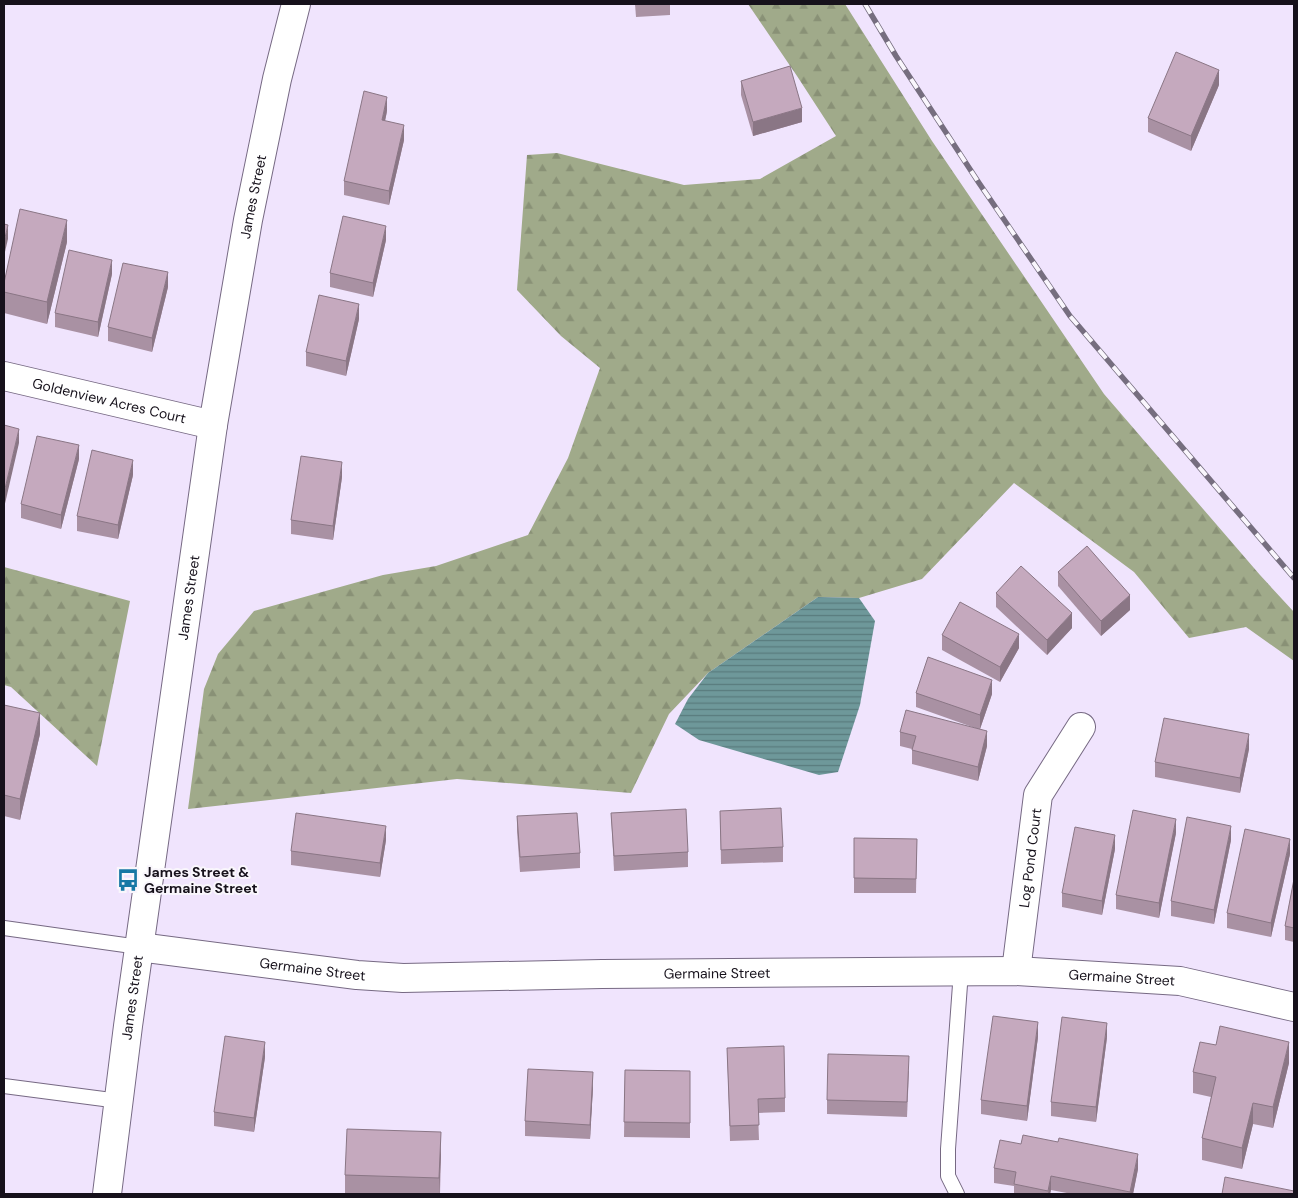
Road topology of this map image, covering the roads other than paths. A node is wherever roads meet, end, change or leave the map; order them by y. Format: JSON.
{"nodes":[{"id":1,"x":296,"y":4,"type":"edge"},
{"id":2,"x":4,"y":376,"type":"edge"},
{"id":3,"x":213,"y":425,"type":"junction"},
{"id":4,"x":1081,"y":727,"type":"dead end"},
{"id":5,"x":4,"y":928,"type":"edge"},
{"id":6,"x":140,"y":947,"type":"junction"},
{"id":7,"x":961,"y":971,"type":"junction"},
{"id":8,"x":1016,"y":971,"type":"junction"},
{"id":9,"x":1294,"y":1007,"type":"edge"},
{"id":10,"x":4,"y":1086,"type":"edge"},
{"id":11,"x":119,"y":1101,"type":"junction"},
{"id":12,"x":107,"y":1194,"type":"edge"},
{"id":13,"x":957,"y":1194,"type":"edge"}],
"edges":[{"from":1,"to":3,"type":"street","name":"James Street"},
{"from":2,"to":3,"type":"street","name":"Goldenview Acres Court"},
{"from":3,"to":6,"type":"street","name":"James Street"},
{"from":4,"to":8,"type":"street","name":"Log Pond Court"},
{"from":5,"to":6,"type":"lane"},
{"from":6,"to":7,"type":"street","name":"Germaine Street"},
{"from":6,"to":11,"type":"street","name":"James Street"},
{"from":7,"to":8,"type":"street","name":"Germaine Street"},
{"from":7,"to":13,"type":"lane"},
{"from":8,"to":9,"type":"street","name":"Germaine Street"},
{"from":10,"to":11,"type":"lane"},
{"from":11,"to":12,"type":"street","name":"James Street"}]}
